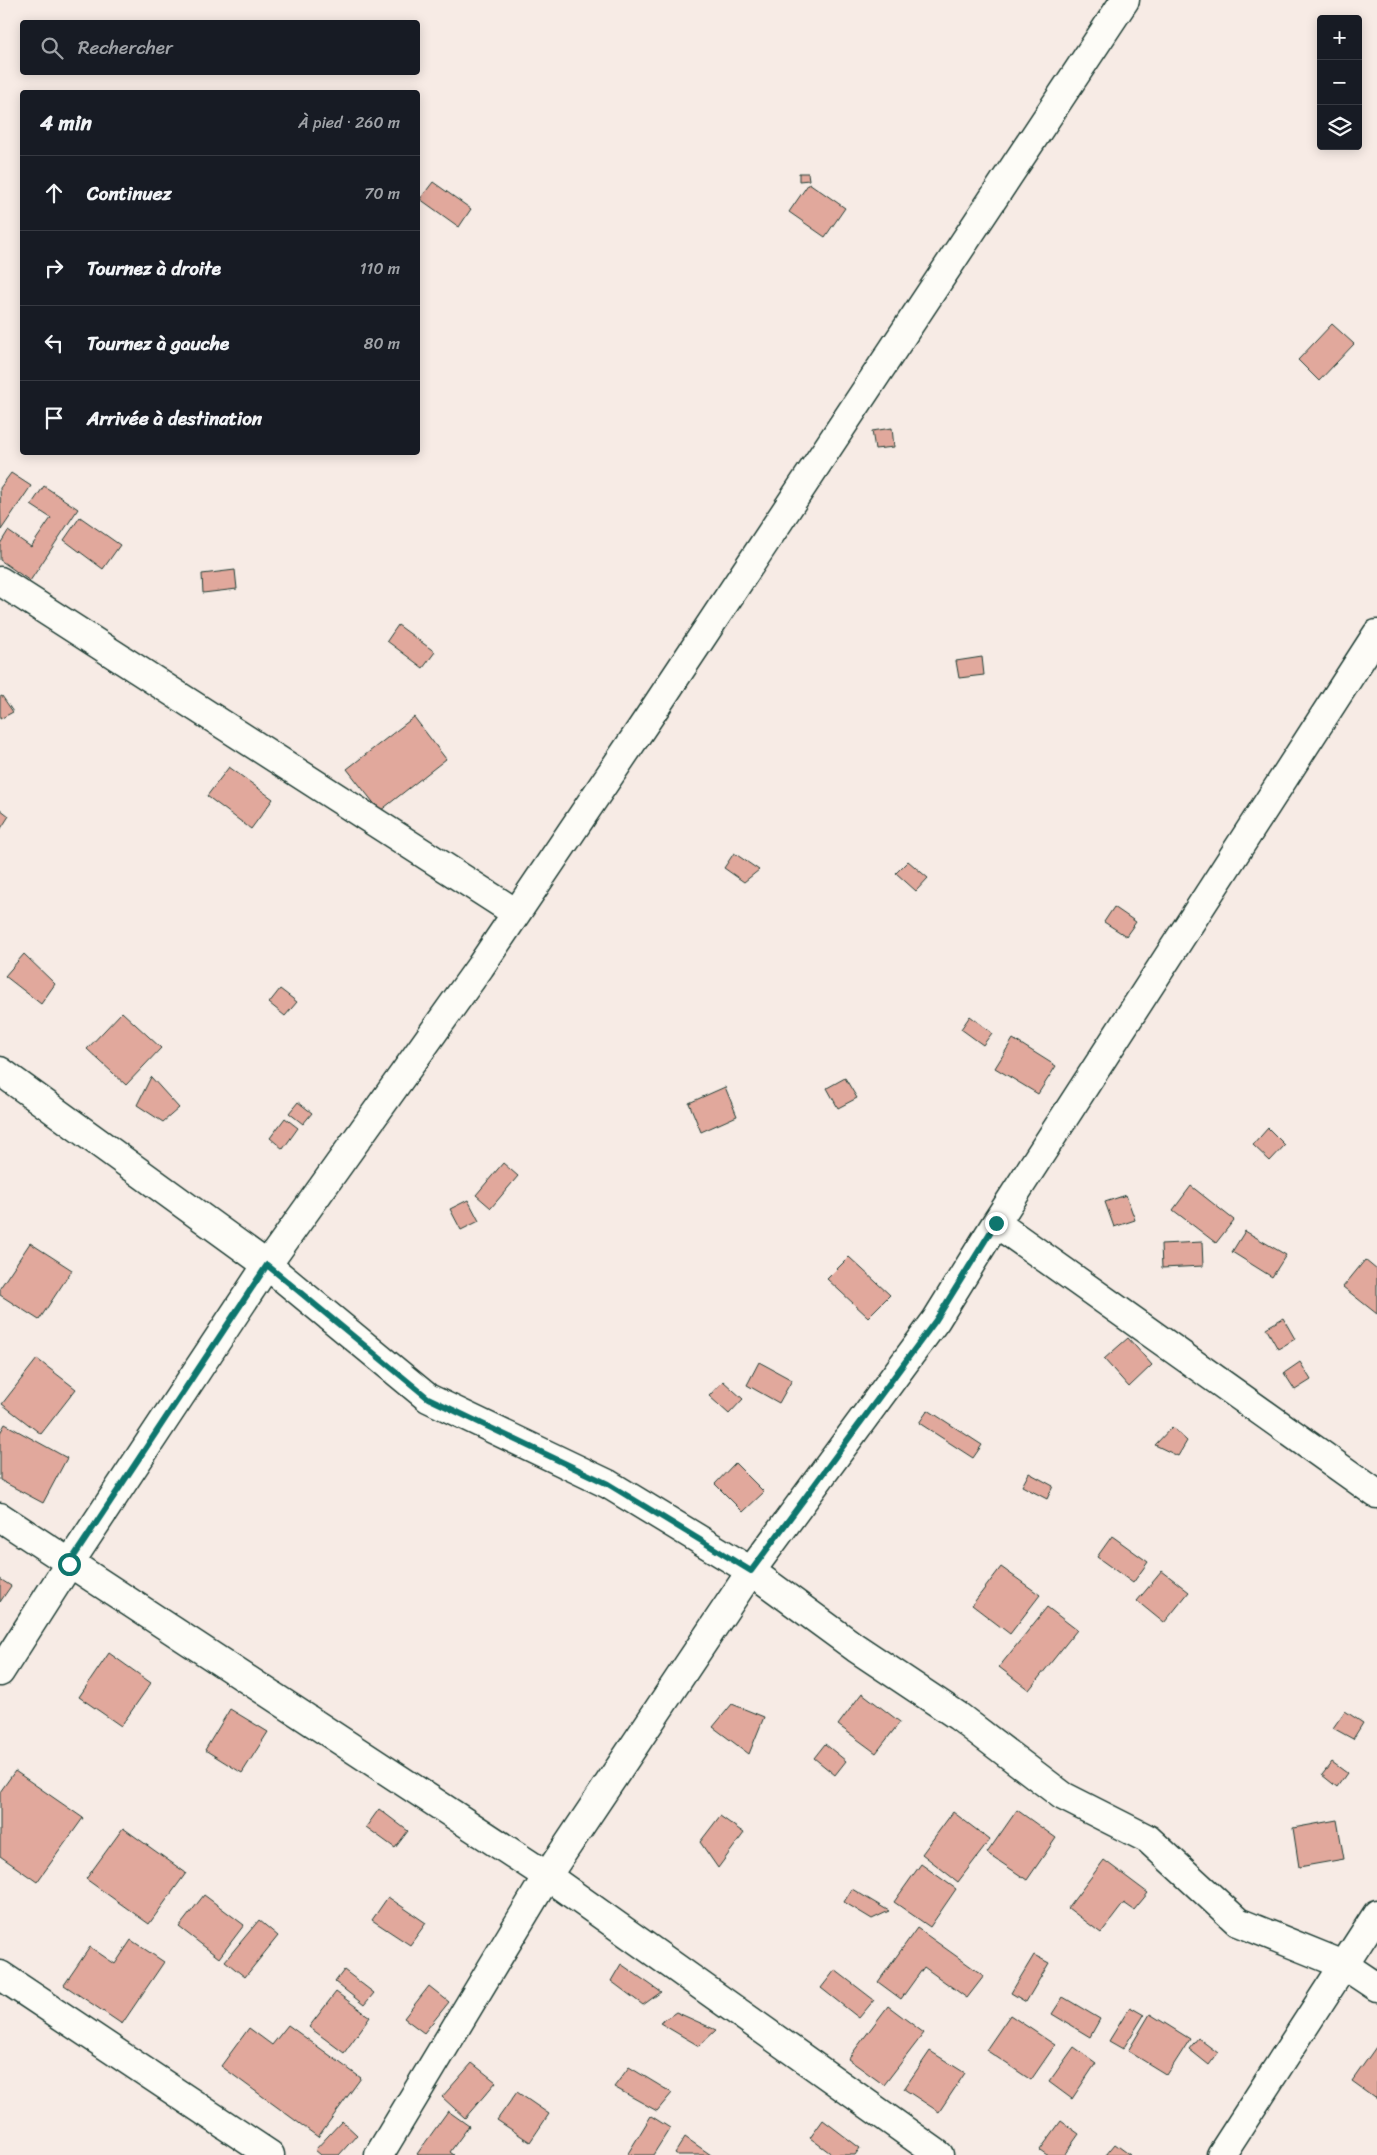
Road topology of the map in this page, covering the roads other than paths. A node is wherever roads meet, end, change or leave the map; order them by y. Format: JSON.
{"nodes":[{"id":1,"x":1125,"y":0,"type":"edge"},
{"id":2,"x":0,"y":580,"type":"edge"},
{"id":3,"x":1377,"y":634,"type":"edge"},
{"id":4,"x":516,"y":913,"type":"junction"},
{"id":5,"x":0,"y":1071,"type":"edge"},
{"id":6,"x":996,"y":1223,"type":"junction"},
{"id":7,"x":267,"y":1265,"type":"junction"},
{"id":8,"x":1377,"y":1494,"type":"edge"},
{"id":9,"x":0,"y":1517,"type":"edge"},
{"id":10,"x":69,"y":1564,"type":"junction"},
{"id":11,"x":751,"y":1571,"type":"junction"},
{"id":12,"x":0,"y":1672,"type":"edge"},
{"id":13,"x":547,"y":1876,"type":"junction"},
{"id":14,"x":1377,"y":1914,"type":"edge"},
{"id":15,"x":1344,"y":1965,"type":"junction"},
{"id":16,"x":0,"y":1975,"type":"edge"},
{"id":17,"x":1377,"y":1987,"type":"edge"},
{"id":18,"x":270,"y":2155,"type":"edge"},
{"id":19,"x":379,"y":2155,"type":"edge"},
{"id":20,"x":939,"y":2155,"type":"edge"},
{"id":21,"x":1221,"y":2155,"type":"edge"}],
"edges":[{"from":1,"to":4,"type":"street"},
{"from":2,"to":4,"type":"street"},
{"from":3,"to":6,"type":"street"},
{"from":4,"to":7,"type":"street"},
{"from":5,"to":7,"type":"street"},
{"from":6,"to":8,"type":"street"},
{"from":6,"to":11,"type":"street"},
{"from":7,"to":10,"type":"street"},
{"from":7,"to":11,"type":"street"},
{"from":9,"to":10,"type":"street"},
{"from":10,"to":12,"type":"street"},
{"from":10,"to":13,"type":"street"},
{"from":11,"to":13,"type":"street"},
{"from":11,"to":15,"type":"street"},
{"from":13,"to":19,"type":"street"},
{"from":13,"to":20,"type":"street"},
{"from":14,"to":15,"type":"street"},
{"from":15,"to":17,"type":"street"},
{"from":15,"to":21,"type":"street"},
{"from":16,"to":18,"type":"street"}]}
